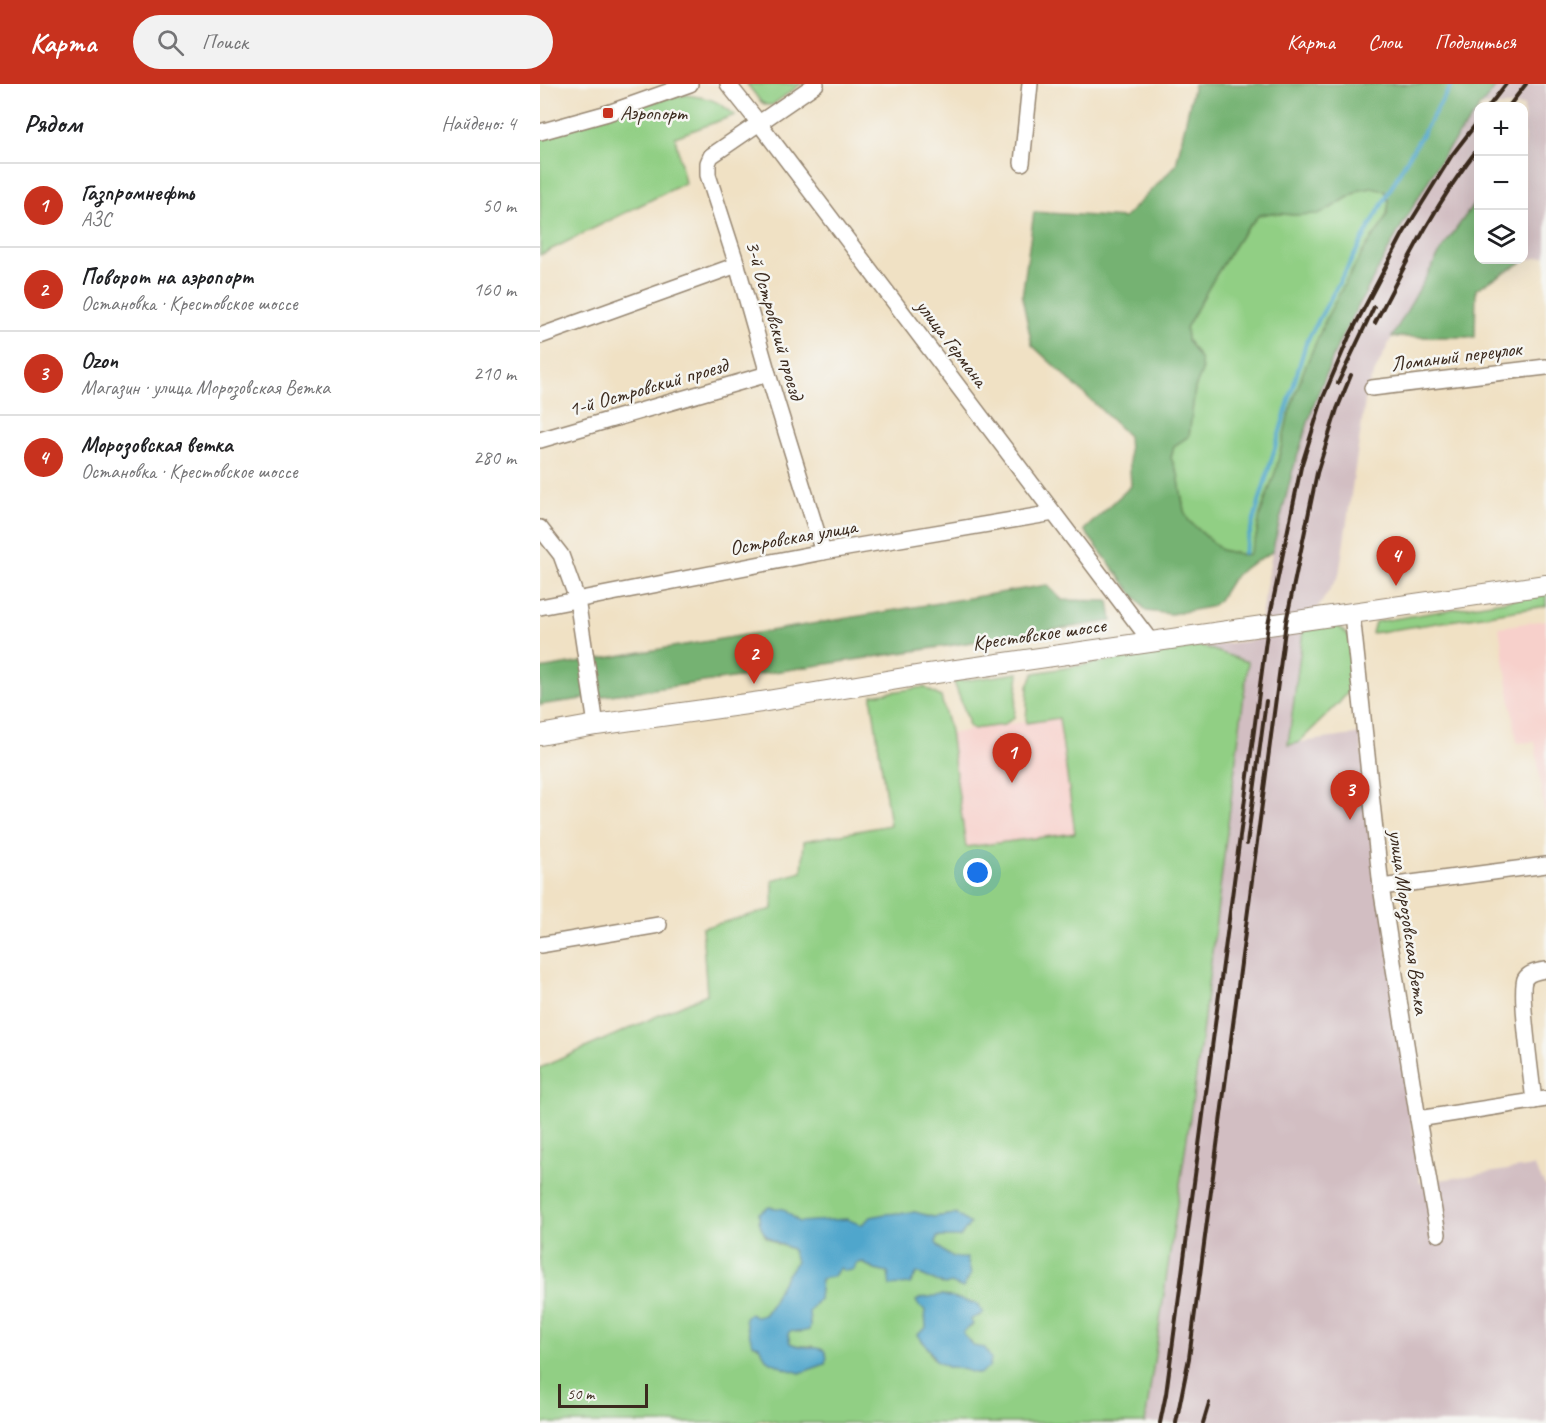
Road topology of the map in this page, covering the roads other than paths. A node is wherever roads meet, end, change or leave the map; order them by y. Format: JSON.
{"nodes":[{"id":1,"x":690,"y":84,"type":"edge"},
{"id":2,"x":728,"y":84,"type":"edge"},
{"id":3,"x":816,"y":84,"type":"edge"},
{"id":4,"x":1030,"y":84,"type":"edge"},
{"id":5,"x":759,"y":123,"type":"junction"},
{"id":6,"x":540,"y":132,"type":"edge"},
{"id":7,"x":1022,"y":163,"type":"dead end"},
{"id":8,"x":737,"y":265,"type":"junction"},
{"id":9,"x":540,"y":336,"type":"edge"},
{"id":10,"x":1546,"y":367,"type":"edge"},
{"id":11,"x":768,"y":374,"type":"junction"},
{"id":12,"x":1372,"y":388,"type":"dead end"},
{"id":13,"x":540,"y":440,"type":"edge"},
{"id":14,"x":1054,"y":513,"type":"junction"},
{"id":15,"x":540,"y":528,"type":"edge"},
{"id":16,"x":823,"y":552,"type":"junction"},
{"id":17,"x":1546,"y":585,"type":"edge"},
{"id":18,"x":577,"y":599,"type":"junction"},
{"id":19,"x":540,"y":607,"type":"edge"},
{"id":20,"x":1352,"y":614,"type":"junction"},
{"id":21,"x":1152,"y":643,"type":"junction"},
{"id":22,"x":596,"y":725,"type":"junction"},
{"id":23,"x":540,"y":735,"type":"edge"},
{"id":24,"x":1546,"y":865,"type":"edge"},
{"id":25,"x":1381,"y":887,"type":"junction"},
{"id":26,"x":659,"y":925,"type":"dead end"},
{"id":27,"x":540,"y":945,"type":"edge"},
{"id":28,"x":1546,"y":970,"type":"edge"},
{"id":29,"x":1540,"y":1100,"type":"edge"},
{"id":30,"x":1418,"y":1119,"type":"junction"},
{"id":31,"x":1438,"y":1234,"type":"dead end"}],
"edges":[{"from":1,"to":6,"type":"street"},
{"from":2,"to":5,"type":"street","name":"улица Германа"},
{"from":3,"to":5,"type":"street"},
{"from":4,"to":7,"type":"street"},
{"from":5,"to":8,"type":"street","name":"3-й Островский проезд"},
{"from":5,"to":14,"type":"street","name":"улица Германа"},
{"from":8,"to":9,"type":"street"},
{"from":8,"to":11,"type":"street","name":"3-й Островский проезд"},
{"from":10,"to":12,"type":"street","name":"Ломаный переулок"},
{"from":11,"to":13,"type":"street","name":"1-й Островский проезд"},
{"from":11,"to":16,"type":"street","name":"3-й Островский проезд"},
{"from":14,"to":16,"type":"street","name":"Островская улица"},
{"from":14,"to":21,"type":"street","name":"улица Германа"},
{"from":15,"to":18,"type":"street"},
{"from":16,"to":18,"type":"street","name":"Островская улица"},
{"from":17,"to":20,"type":"main road","name":"Крестовское шоссе"},
{"from":18,"to":19,"type":"street","name":"Островская улица"},
{"from":18,"to":22,"type":"street"},
{"from":20,"to":21,"type":"main road","name":"Крестовское шоссе"},
{"from":20,"to":25,"type":"street","name":"улица Морозовская Ветка"},
{"from":21,"to":22,"type":"main road","name":"Крестовское шоссе"},
{"from":22,"to":23,"type":"main road","name":"Крестовское шоссе"},
{"from":24,"to":25,"type":"street"},
{"from":25,"to":30,"type":"street","name":"улица Морозовская Ветка"},
{"from":26,"to":27,"type":"street"},
{"from":28,"to":29,"type":"street"},
{"from":29,"to":30,"type":"street"},
{"from":30,"to":31,"type":"street","name":"улица Морозовская Ветка"}]}
